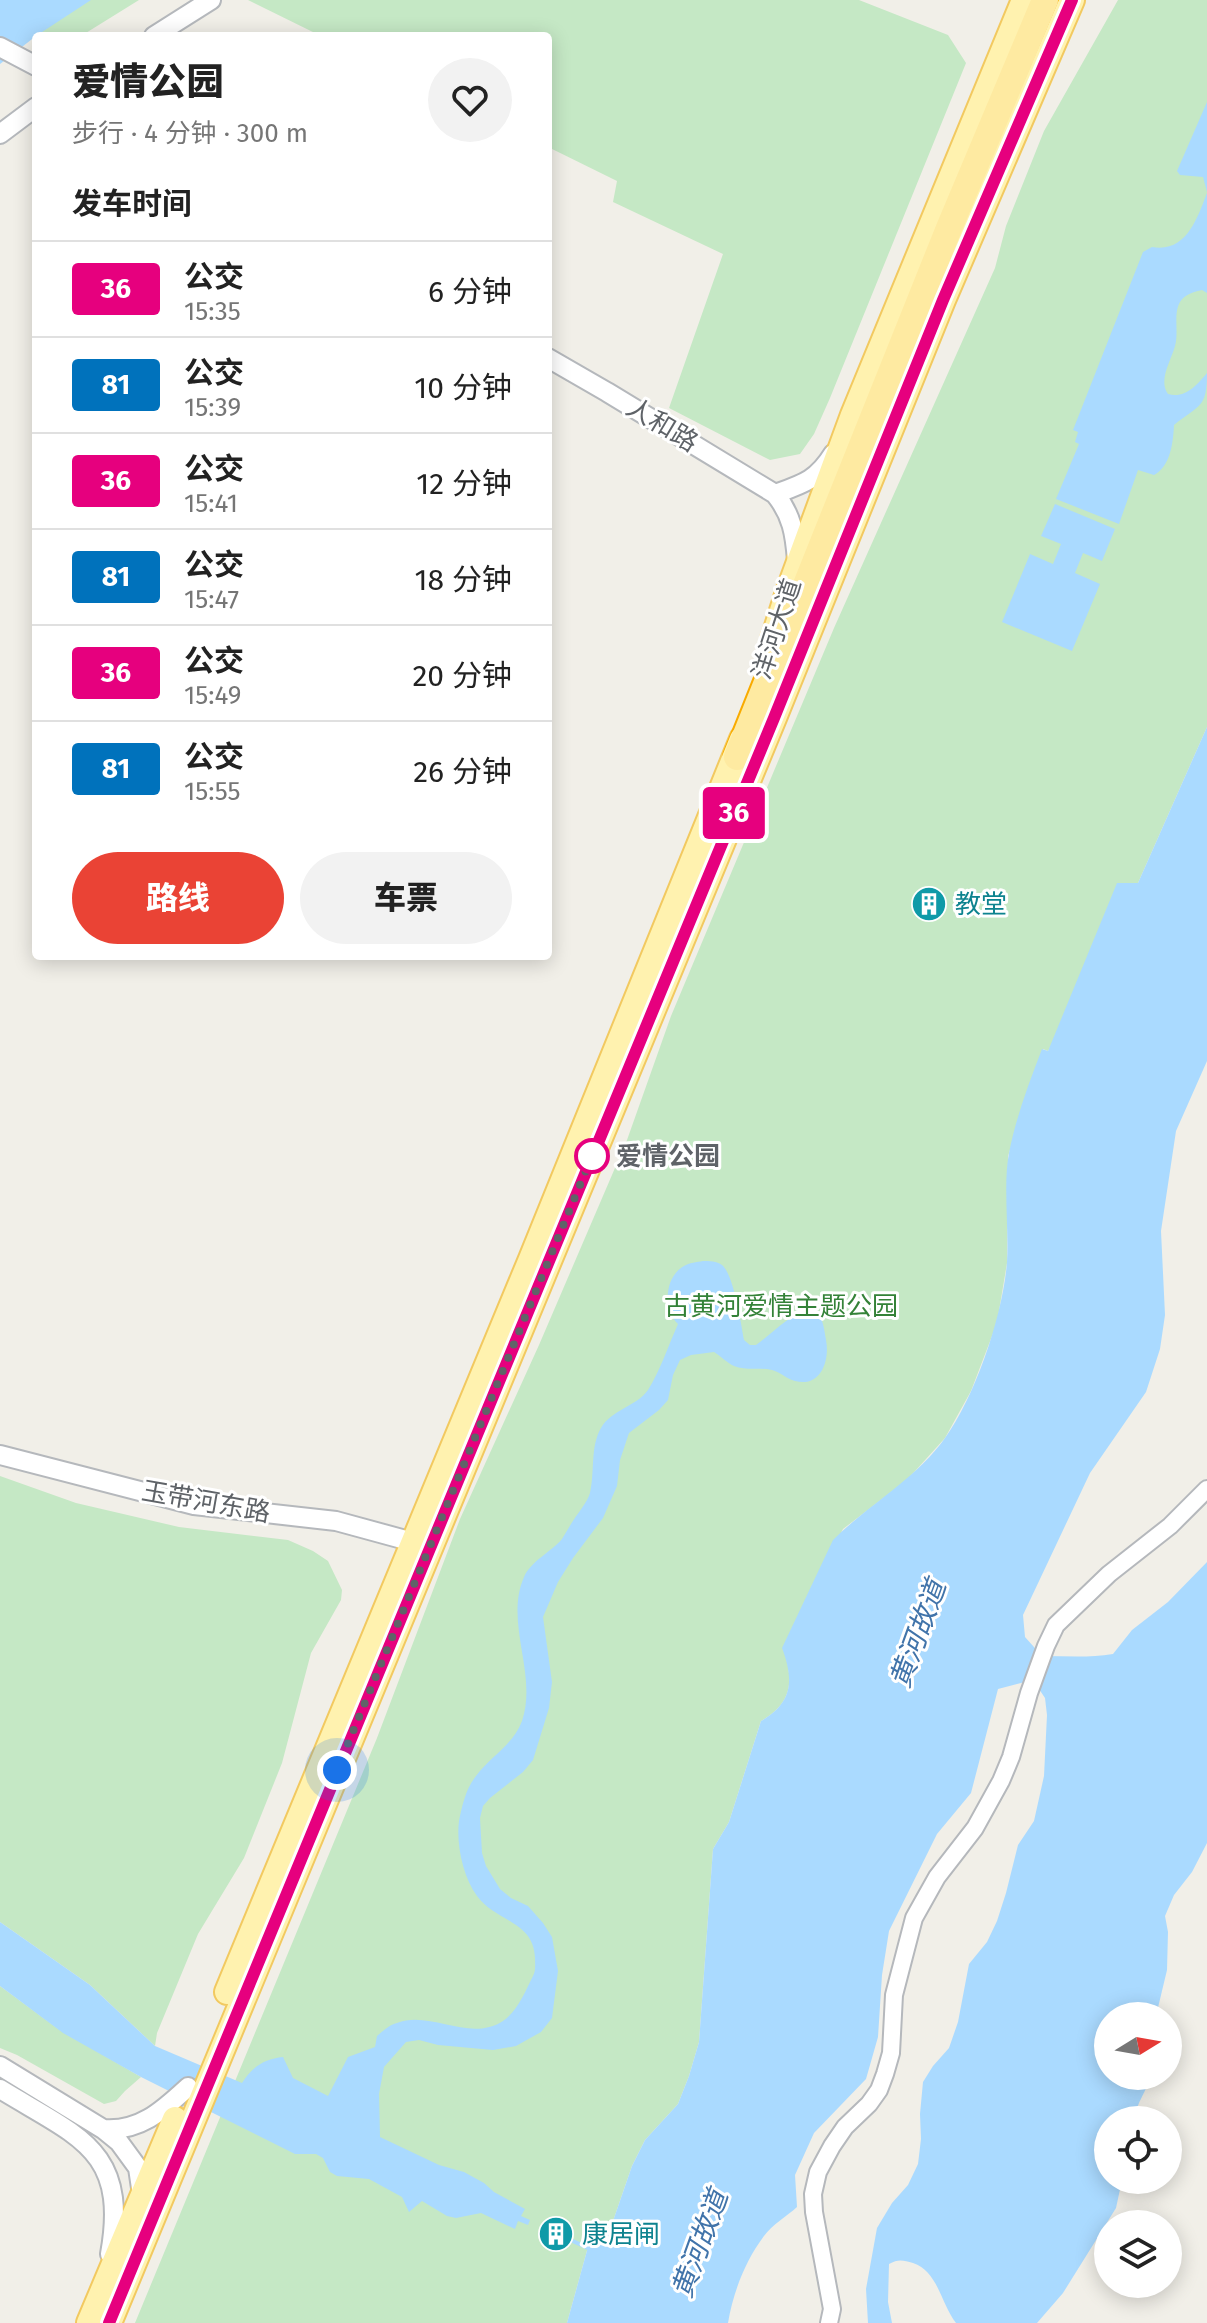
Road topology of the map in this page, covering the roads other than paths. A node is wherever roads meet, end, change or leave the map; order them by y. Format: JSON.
{"nodes":[{"id":1,"x":211,"y":0,"type":"edge"},
{"id":2,"x":1024,"y":0,"type":"edge"},
{"id":3,"x":1045,"y":0,"type":"edge"},
{"id":4,"x":1072,"y":0,"type":"edge"},
{"id":5,"x":160,"y":32,"type":"edge"},
{"id":6,"x":0,"y":47,"type":"edge"},
{"id":7,"x":32,"y":64,"type":"edge"},
{"id":8,"x":32,"y":110,"type":"edge"},
{"id":9,"x":0,"y":134,"type":"edge"},
{"id":10,"x":552,"y":360,"type":"edge"},
{"id":11,"x":849,"y":428,"type":"junction"},
{"id":12,"x":775,"y":494,"type":"junction"},
{"id":13,"x":802,"y":574,"type":"junction"},
{"id":14,"x":737,"y":757,"type":"joint"},
{"id":15,"x":0,"y":1455,"type":"edge"},
{"id":16,"x":1207,"y":1489,"type":"edge"},
{"id":17,"x":413,"y":1542,"type":"junction"},
{"id":18,"x":0,"y":2066,"type":"edge"},
{"id":19,"x":188,"y":2087,"type":"junction"},
{"id":20,"x":0,"y":2089,"type":"edge"},
{"id":21,"x":103,"y":2129,"type":"junction"},
{"id":22,"x":71,"y":2132,"type":"junction"},
{"id":23,"x":149,"y":2180,"type":"junction"},
{"id":24,"x":105,"y":2283,"type":"junction"},
{"id":25,"x":89,"y":2323,"type":"edge"},
{"id":26,"x":109,"y":2323,"type":"edge"},
{"id":27,"x":829,"y":2323,"type":"edge"}],
"edges":[{"from":1,"to":5,"type":"street"},
{"from":2,"to":11,"type":"main road","name":"洋河大道"},
{"from":3,"to":13,"type":"highway"},
{"from":4,"to":23,"type":"main road","name":"洋河大道"},
{"from":6,"to":7,"type":"street"},
{"from":8,"to":9,"type":"street"},
{"from":10,"to":12,"type":"street","name":"人和路"},
{"from":11,"to":12,"type":"street"},
{"from":11,"to":13,"type":"main road","name":"洋河大道"},
{"from":12,"to":13,"type":"street"},
{"from":13,"to":14,"type":"highway"},
{"from":14,"to":17,"type":"main road","name":"洋河大道"},
{"from":15,"to":17,"type":"street","name":"玉带河东路"},
{"from":16,"to":27,"type":"street"},
{"from":17,"to":19,"type":"main road","name":"洋河大道"},
{"from":18,"to":21,"type":"street"},
{"from":19,"to":21,"type":"street"},
{"from":19,"to":23,"type":"main road","name":"洋河大道"},
{"from":20,"to":22,"type":"street"},
{"from":21,"to":23,"type":"street"},
{"from":22,"to":23,"type":"street"},
{"from":22,"to":24,"type":"street"},
{"from":23,"to":24,"type":"main road","name":"洋河大道"},
{"from":23,"to":26,"type":"main road","name":"洋河大道"},
{"from":24,"to":25,"type":"main road","name":"洋河大道"}]}
